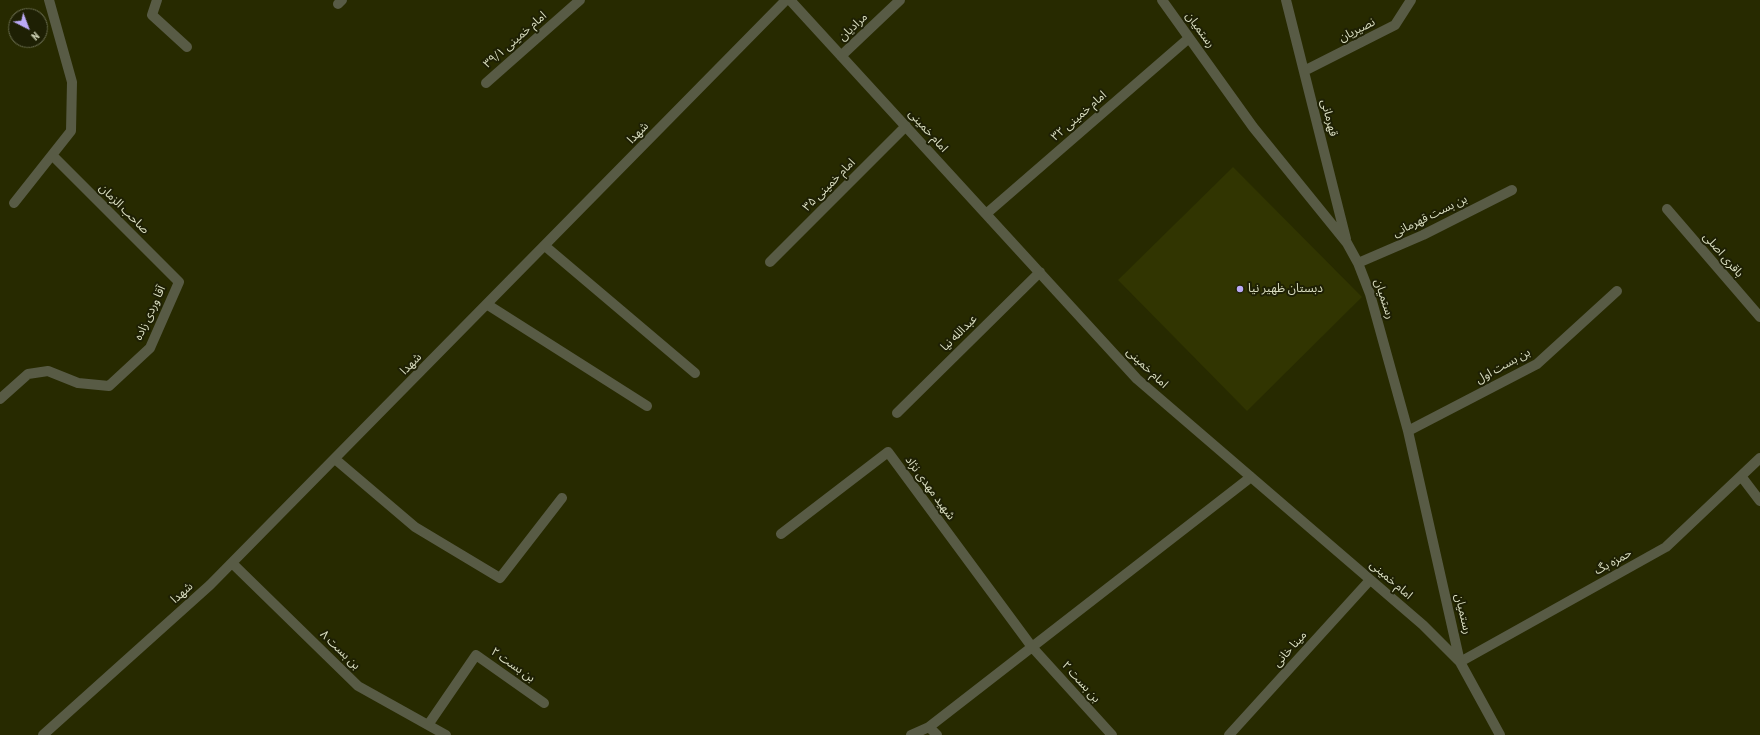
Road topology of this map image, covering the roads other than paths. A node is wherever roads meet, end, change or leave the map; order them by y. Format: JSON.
{"nodes":[{"id":1,"x":49,"y":0,"type":"edge"},
{"id":2,"x":157,"y":0,"type":"edge"},
{"id":3,"x":580,"y":0,"type":"edge"},
{"id":4,"x":786,"y":0,"type":"edge"},
{"id":5,"x":790,"y":0,"type":"edge"},
{"id":6,"x":900,"y":0,"type":"edge"},
{"id":7,"x":1162,"y":0,"type":"edge"},
{"id":8,"x":1286,"y":0,"type":"edge"},
{"id":9,"x":1411,"y":0,"type":"edge"},
{"id":10,"x":1189,"y":38,"type":"junction"},
{"id":11,"x":187,"y":47,"type":"dead end"},
{"id":12,"x":841,"y":56,"type":"junction"},
{"id":13,"x":1304,"y":71,"type":"junction"},
{"id":14,"x":486,"y":83,"type":"dead end"},
{"id":15,"x":906,"y":126,"type":"junction"},
{"id":16,"x":52,"y":155,"type":"junction"},
{"id":17,"x":1512,"y":190,"type":"dead end"},
{"id":18,"x":14,"y":203,"type":"dead end"},
{"id":19,"x":1667,"y":210,"type":"dead end"},
{"id":20,"x":986,"y":214,"type":"junction"},
{"id":21,"x":1347,"y":243,"type":"junction"},
{"id":22,"x":544,"y":246,"type":"junction"},
{"id":23,"x":770,"y":262,"type":"dead end"},
{"id":24,"x":1358,"y":263,"type":"junction"},
{"id":25,"x":1040,"y":272,"type":"junction"},
{"id":26,"x":179,"y":282,"type":"joint"},
{"id":27,"x":1617,"y":291,"type":"dead end"},
{"id":28,"x":488,"y":305,"type":"junction"},
{"id":29,"x":1760,"y":317,"type":"edge"},
{"id":30,"x":695,"y":373,"type":"dead end"},
{"id":31,"x":0,"y":399,"type":"edge"},
{"id":32,"x":647,"y":406,"type":"dead end"},
{"id":33,"x":897,"y":413,"type":"dead end"},
{"id":34,"x":1408,"y":431,"type":"junction"},
{"id":35,"x":1760,"y":458,"type":"edge"},
{"id":36,"x":335,"y":459,"type":"junction"},
{"id":37,"x":1741,"y":476,"type":"junction"},
{"id":38,"x":1251,"y":477,"type":"junction"},
{"id":39,"x":562,"y":498,"type":"dead end"},
{"id":40,"x":1760,"y":501,"type":"edge"},
{"id":41,"x":781,"y":534,"type":"dead end"},
{"id":42,"x":232,"y":563,"type":"junction"},
{"id":43,"x":1370,"y":580,"type":"junction"},
{"id":44,"x":1032,"y":647,"type":"junction"},
{"id":45,"x":1460,"y":662,"type":"junction"},
{"id":46,"x":544,"y":703,"type":"dead end"},
{"id":47,"x":428,"y":725,"type":"junction"},
{"id":48,"x":929,"y":726,"type":"junction"},
{"id":49,"x":42,"y":735,"type":"edge"},
{"id":50,"x":446,"y":735,"type":"edge"},
{"id":51,"x":911,"y":735,"type":"edge"},
{"id":52,"x":937,"y":735,"type":"edge"},
{"id":53,"x":1112,"y":735,"type":"edge"},
{"id":54,"x":1229,"y":735,"type":"edge"},
{"id":55,"x":1500,"y":735,"type":"edge"}],
"edges":[{"from":1,"to":16,"type":"street"},
{"from":2,"to":11,"type":"street"},
{"from":3,"to":14,"type":"street","name":"امام خمینی ۳۹/۱"},
{"from":4,"to":22,"type":"street","name":"شهدا"},
{"from":5,"to":12,"type":"street","name":"امام خمینی"},
{"from":6,"to":12,"type":"street","name":"مرادیان"},
{"from":7,"to":10,"type":"street","name":"رستمیان"},
{"from":8,"to":13,"type":"street","name":"قهرمانی"},
{"from":9,"to":13,"type":"street","name":"نصیریان"},
{"from":10,"to":20,"type":"street","name":"امام خمینی ۳۲"},
{"from":10,"to":21,"type":"street","name":"رستمیان"},
{"from":12,"to":15,"type":"street","name":"امام خمینی"},
{"from":13,"to":21,"type":"street","name":"قهرمانی"},
{"from":15,"to":20,"type":"street","name":"امام خمینی"},
{"from":15,"to":23,"type":"street","name":"امام خمینی ۳۵"},
{"from":16,"to":18,"type":"street"},
{"from":16,"to":26,"type":"street","name":"صاحب الزمان"},
{"from":17,"to":24,"type":"street","name":"بن بست قهرمانی"},
{"from":19,"to":29,"type":"street","name":"باقری اصلی"},
{"from":20,"to":25,"type":"street","name":"امام خمینی"},
{"from":21,"to":24,"type":"street","name":"رستمیان"},
{"from":22,"to":28,"type":"street","name":"شهدا"},
{"from":22,"to":30,"type":"street"},
{"from":24,"to":34,"type":"street","name":"رستمیان"},
{"from":25,"to":33,"type":"street","name":"عبدالله نیا"},
{"from":25,"to":38,"type":"street","name":"امام خمینی"},
{"from":26,"to":31,"type":"street","name":"آقا وردی زاده"},
{"from":27,"to":34,"type":"street","name":"بن بست اول"},
{"from":28,"to":32,"type":"street"},
{"from":28,"to":36,"type":"street","name":"شهدا"},
{"from":34,"to":45,"type":"street","name":"رستمیان"},
{"from":35,"to":37,"type":"street","name":"حمزه بگ"},
{"from":36,"to":39,"type":"street"},
{"from":36,"to":42,"type":"street","name":"شهدا"},
{"from":37,"to":40,"type":"street"},
{"from":37,"to":45,"type":"street","name":"حمزه بگ"},
{"from":38,"to":43,"type":"street","name":"امام خمینی"},
{"from":38,"to":44,"type":"street"},
{"from":41,"to":44,"type":"street","name":"شهید مهدی نژاد"},
{"from":42,"to":47,"type":"street","name":"بن بست ۸"},
{"from":42,"to":49,"type":"street","name":"شهدا"},
{"from":43,"to":45,"type":"street","name":"امام خمینی"},
{"from":43,"to":54,"type":"street","name":"مینا خانی"},
{"from":44,"to":48,"type":"street"},
{"from":44,"to":53,"type":"street","name":"بن بست ۲"},
{"from":45,"to":55,"type":"street","name":"امام خمینی"},
{"from":46,"to":47,"type":"street","name":"بن بست ۲"},
{"from":47,"to":50,"type":"street","name":"بن بست ۸"},
{"from":48,"to":51,"type":"street"},
{"from":48,"to":52,"type":"street"}]}
